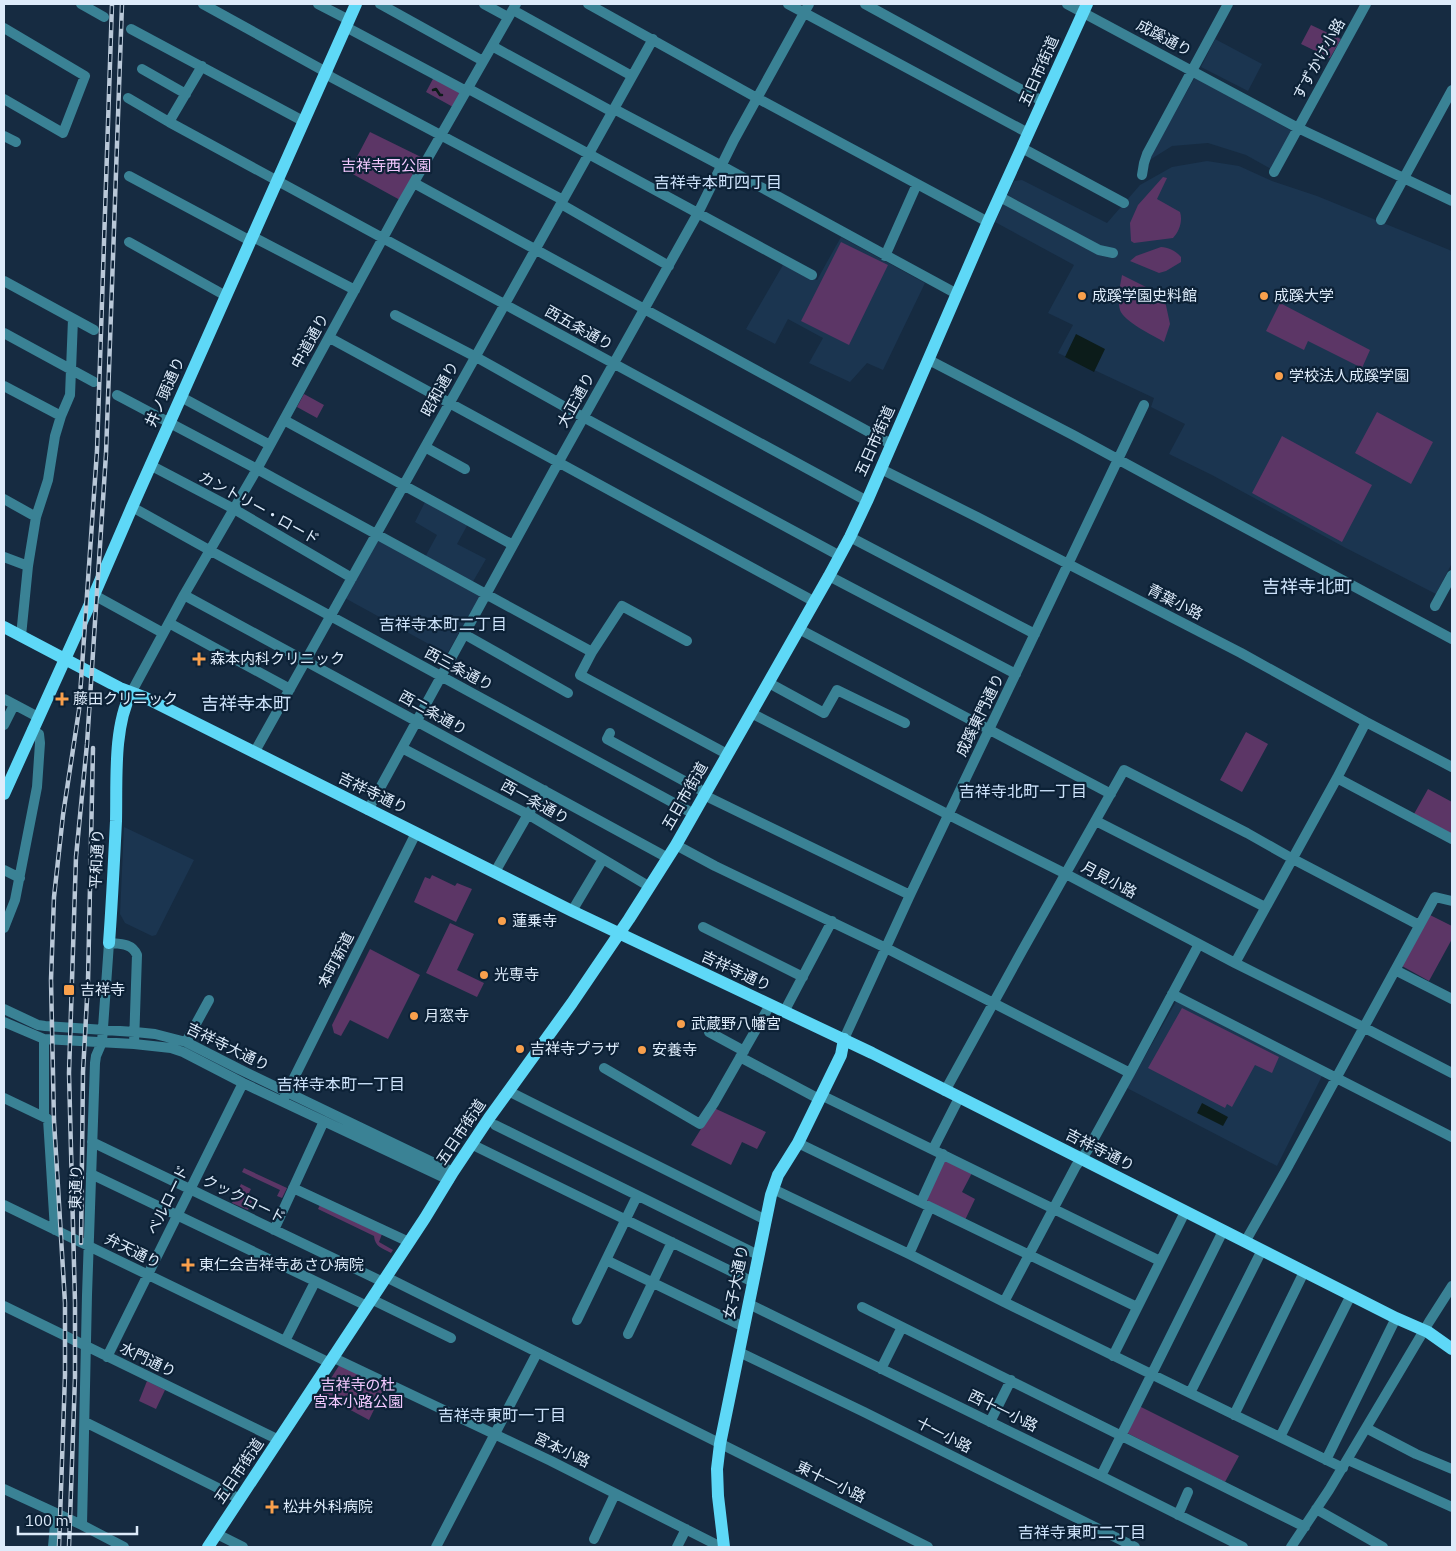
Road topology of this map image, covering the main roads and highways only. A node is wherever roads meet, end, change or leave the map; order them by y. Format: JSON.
{"nodes":[{"id":1,"x":356,"y":4,"type":"edge"},
{"id":2,"x":1085,"y":8,"type":"edge"},
{"id":3,"x":4,"y":627,"type":"edge"},
{"id":4,"x":65,"y":658,"type":"junction"},
{"id":5,"x":131,"y":693,"type":"junction"},
{"id":6,"x":8,"y":770,"type":"edge"},
{"id":7,"x":4,"y":794,"type":"edge"},
{"id":8,"x":620,"y":934,"type":"junction"},
{"id":9,"x":109,"y":943,"type":"road end"},
{"id":10,"x":844,"y":1039,"type":"junction"},
{"id":11,"x":1452,"y":1349,"type":"edge"},
{"id":12,"x":208,"y":1547,"type":"edge"},
{"id":13,"x":723,"y":1547,"type":"edge"}],
"edges":[{"from":1,"to":4,"type":"main road","name":"井ノ頭通り"},
{"from":2,"to":8,"type":"main road","name":"五日市街道"},
{"from":3,"to":4,"type":"main road","name":"吉祥寺通り"},
{"from":4,"to":5,"type":"main road","name":"吉祥寺通り"},
{"from":4,"to":6,"type":"main road","name":"井ノ頭通り"},
{"from":5,"to":8,"type":"main road","name":"吉祥寺通り"},
{"from":5,"to":9,"type":"main road","name":"平和通り"},
{"from":6,"to":7,"type":"main road","name":"井ノ頭通り"},
{"from":8,"to":10,"type":"main road","name":"吉祥寺通り"},
{"from":8,"to":12,"type":"main road","name":"五日市街道"},
{"from":10,"to":11,"type":"main road","name":"吉祥寺通り"},
{"from":10,"to":13,"type":"main road","name":"女子大通り"}]}
